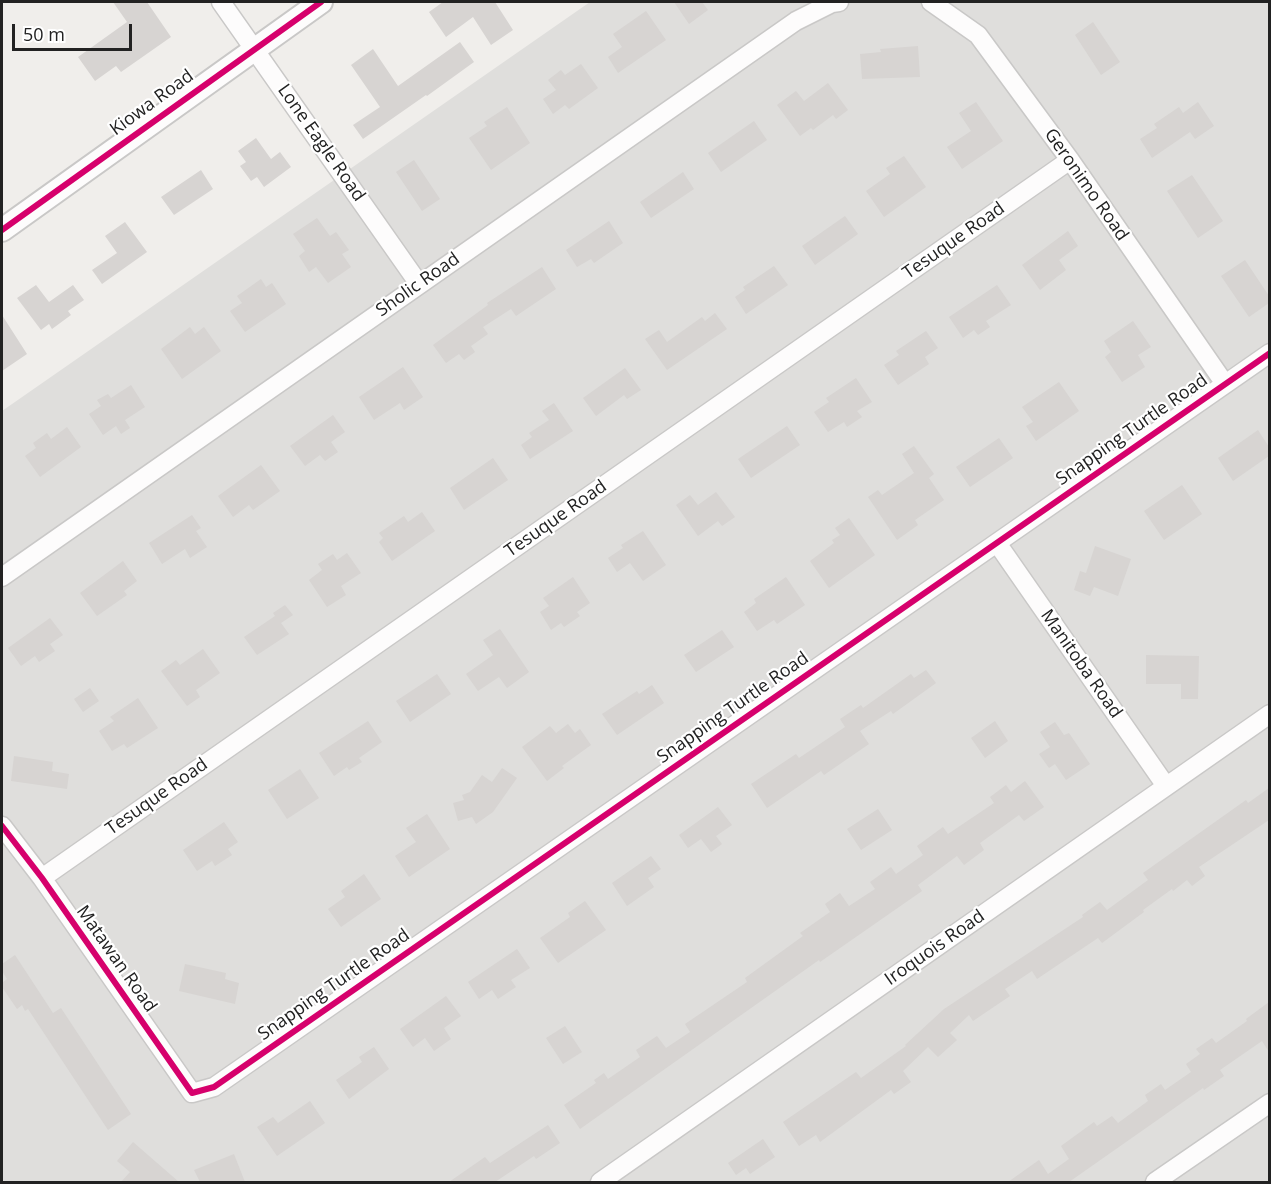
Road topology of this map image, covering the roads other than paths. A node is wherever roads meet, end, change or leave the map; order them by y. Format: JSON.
{"nodes":[{"id":1,"x":221,"y":2,"type":"edge"},
{"id":2,"x":321,"y":2,"type":"edge"},
{"id":3,"x":839,"y":2,"type":"edge"},
{"id":4,"x":931,"y":2,"type":"edge"},
{"id":5,"x":255,"y":48,"type":"junction"},
{"id":6,"x":1070,"y":160,"type":"junction"},
{"id":7,"x":3,"y":227,"type":"edge"},
{"id":8,"x":419,"y":284,"type":"junction"},
{"id":9,"x":1269,"y":353,"type":"edge"},
{"id":10,"x":1225,"y":384,"type":"junction"},
{"id":11,"x":997,"y":543,"type":"junction"},
{"id":12,"x":2,"y":577,"type":"edge"},
{"id":13,"x":1269,"y":714,"type":"edge"},
{"id":14,"x":1166,"y":786,"type":"junction"},
{"id":15,"x":2,"y":826,"type":"edge"},
{"id":16,"x":42,"y":878,"type":"junction"},
{"id":17,"x":214,"y":1087,"type":"joint"},
{"id":18,"x":1269,"y":1103,"type":"edge"},
{"id":19,"x":600,"y":1182,"type":"edge"},
{"id":20,"x":1155,"y":1182,"type":"edge"}],
"edges":[{"from":1,"to":5,"type":"street","name":"Lone Eagle Road"},
{"from":2,"to":5,"type":"street","name":"Kiowa Road"},
{"from":3,"to":8,"type":"street","name":"Sholic Road"},
{"from":4,"to":6,"type":"street","name":"Geronimo Road"},
{"from":5,"to":7,"type":"street","name":"Kiowa Road"},
{"from":5,"to":8,"type":"street","name":"Lone Eagle Road"},
{"from":6,"to":10,"type":"street","name":"Geronimo Road"},
{"from":6,"to":16,"type":"street","name":"Tesuque Road"},
{"from":8,"to":12,"type":"street","name":"Sholic Road"},
{"from":9,"to":10,"type":"street","name":"Snapping Turtle Road"},
{"from":10,"to":11,"type":"street","name":"Snapping Turtle Road"},
{"from":11,"to":14,"type":"street","name":"Manitoba Road"},
{"from":11,"to":17,"type":"street","name":"Snapping Turtle Road"},
{"from":13,"to":14,"type":"street","name":"Iroquois Road"},
{"from":14,"to":19,"type":"street","name":"Iroquois Road"},
{"from":15,"to":16,"type":"street","name":"Matawan Road"},
{"from":16,"to":17,"type":"street","name":"Matawan Road"},
{"from":18,"to":20,"type":"street"}]}
